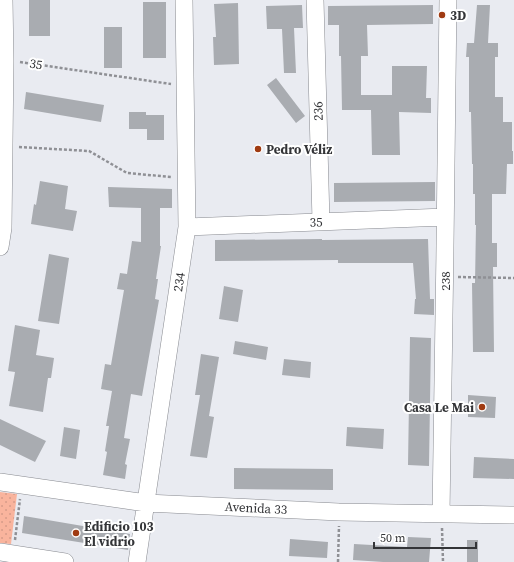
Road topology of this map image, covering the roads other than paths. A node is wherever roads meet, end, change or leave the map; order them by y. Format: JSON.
{"nodes":[{"id":1,"x":4,"y":0,"type":"edge"},
{"id":2,"x":184,"y":0,"type":"edge"},
{"id":3,"x":316,"y":0,"type":"edge"},
{"id":4,"x":448,"y":0,"type":"edge"},
{"id":5,"x":3,"y":59,"type":"edge"},
{"id":6,"x":445,"y":217,"type":"junction"},
{"id":7,"x":321,"y":222,"type":"junction"},
{"id":8,"x":187,"y":226,"type":"junction"},
{"id":9,"x":0,"y":247,"type":"edge"},
{"id":10,"x":0,"y":482,"type":"edge"},
{"id":11,"x":146,"y":503,"type":"junction"},
{"id":12,"x":441,"y":514,"type":"junction"},
{"id":13,"x":514,"y":515,"type":"edge"},
{"id":14,"x":6,"y":553,"type":"edge"},
{"id":15,"x":65,"y":562,"type":"edge"},
{"id":16,"x":137,"y":562,"type":"edge"}],
"edges":[{"from":1,"to":5,"type":"street"},
{"from":2,"to":8,"type":"street","name":"234"},
{"from":3,"to":7,"type":"street","name":"236"},
{"from":4,"to":6,"type":"street","name":"238"},
{"from":5,"to":9,"type":"street"},
{"from":6,"to":7,"type":"street","name":"35"},
{"from":6,"to":12,"type":"street","name":"238"},
{"from":7,"to":8,"type":"street","name":"35"},
{"from":8,"to":11,"type":"street","name":"234"},
{"from":10,"to":11,"type":"street","name":"Avenida 33"},
{"from":11,"to":12,"type":"street","name":"Avenida 33"},
{"from":11,"to":16,"type":"street","name":"234"},
{"from":12,"to":13,"type":"street","name":"Avenida 33"},
{"from":14,"to":15,"type":"street"}]}
